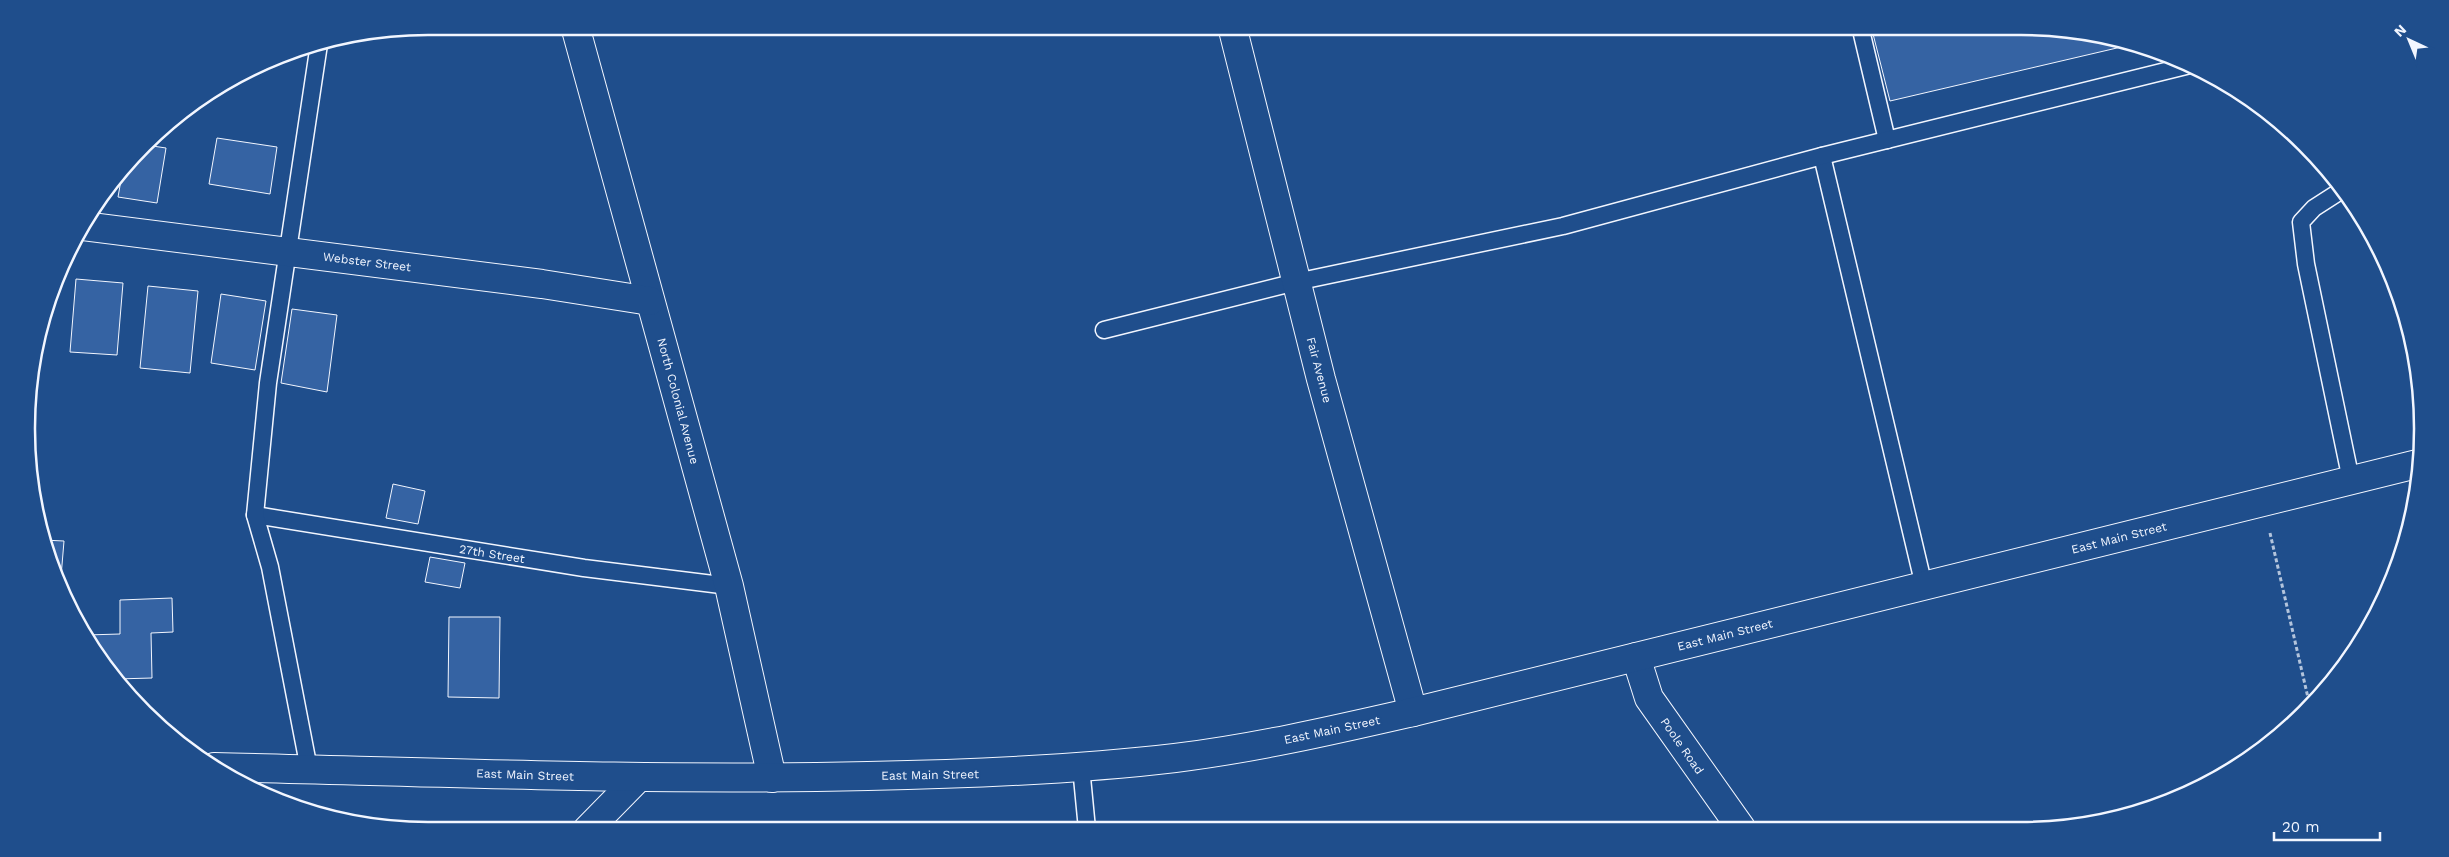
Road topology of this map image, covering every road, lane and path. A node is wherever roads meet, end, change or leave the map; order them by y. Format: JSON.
{"nodes":[{"id":1,"x":577,"y":35,"type":"edge"},
{"id":2,"x":1234,"y":35,"type":"edge"},
{"id":3,"x":1862,"y":35,"type":"edge"},
{"id":4,"x":317,"y":51,"type":"edge"},
{"id":5,"x":2178,"y":68,"type":"edge"},
{"id":6,"x":1888,"y":140,"type":"junction"},
{"id":7,"x":1822,"y":156,"type":"junction"},
{"id":8,"x":2336,"y":194,"type":"edge"},
{"id":9,"x":91,"y":227,"type":"edge"},
{"id":10,"x":288,"y":252,"type":"junction"},
{"id":11,"x":1296,"y":282,"type":"junction"},
{"id":12,"x":650,"y":301,"type":"junction"},
{"id":13,"x":1104,"y":330,"type":"dead end"},
{"id":14,"x":2412,"y":465,"type":"edge"},
{"id":15,"x":2350,"y":480,"type":"junction"},
{"id":16,"x":2263,"y":502,"type":"junction"},
{"id":17,"x":255,"y":515,"type":"junction"},
{"id":18,"x":729,"y":586,"type":"junction"},
{"id":19,"x":1924,"y":586,"type":"junction"},
{"id":20,"x":1636,"y":657,"type":"junction"},
{"id":21,"x":2308,"y":697,"type":"edge"},
{"id":22,"x":1413,"y":712,"type":"junction"},
{"id":23,"x":229,"y":767,"type":"edge"},
{"id":24,"x":1081,"y":767,"type":"junction"},
{"id":25,"x":309,"y":769,"type":"junction"},
{"id":26,"x":638,"y":778,"type":"junction"},
{"id":27,"x":772,"y":778,"type":"junction"},
{"id":28,"x":594,"y":822,"type":"edge"},
{"id":29,"x":1086,"y":822,"type":"edge"},
{"id":30,"x":1737,"y":822,"type":"edge"}],
"edges":[{"from":1,"to":12,"type":"street","name":"North Colonial Avenue"},
{"from":2,"to":11,"type":"street","name":"Fair Avenue"},
{"from":3,"to":6,"type":"lane"},
{"from":4,"to":10,"type":"lane"},
{"from":5,"to":6,"type":"lane"},
{"from":6,"to":7,"type":"lane"},
{"from":7,"to":11,"type":"lane"},
{"from":7,"to":19,"type":"lane"},
{"from":8,"to":15,"type":"lane"},
{"from":9,"to":10,"type":"street","name":"Webster Street"},
{"from":10,"to":12,"type":"street","name":"Webster Street"},
{"from":10,"to":17,"type":"lane"},
{"from":11,"to":13,"type":"lane"},
{"from":11,"to":22,"type":"street","name":"Fair Avenue"},
{"from":12,"to":18,"type":"street","name":"North Colonial Avenue"},
{"from":14,"to":15,"type":"street","name":"East Main Street"},
{"from":15,"to":16,"type":"street","name":"East Main Street"},
{"from":16,"to":19,"type":"street","name":"East Main Street"},
{"from":16,"to":21,"type":"path"},
{"from":17,"to":18,"type":"lane","name":"27th Street"},
{"from":17,"to":25,"type":"lane"},
{"from":18,"to":27,"type":"street","name":"North Colonial Avenue"},
{"from":19,"to":20,"type":"street","name":"East Main Street"},
{"from":20,"to":22,"type":"street","name":"East Main Street"},
{"from":20,"to":30,"type":"street","name":"Poole Road"},
{"from":22,"to":24,"type":"street","name":"East Main Street"},
{"from":23,"to":25,"type":"street","name":"East Main Street"},
{"from":24,"to":27,"type":"street","name":"East Main Street"},
{"from":24,"to":29,"type":"lane"},
{"from":25,"to":26,"type":"street","name":"East Main Street"},
{"from":26,"to":27,"type":"street","name":"East Main Street"},
{"from":26,"to":28,"type":"street"}]}
